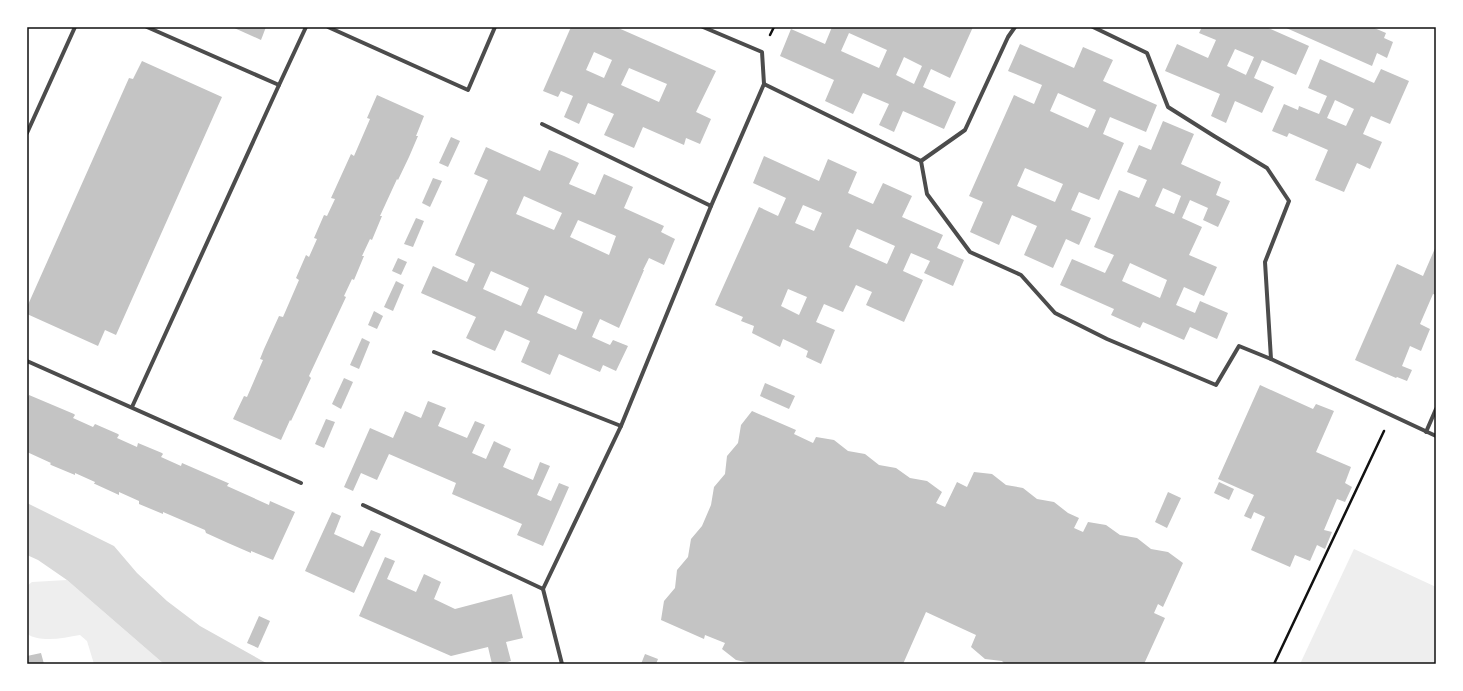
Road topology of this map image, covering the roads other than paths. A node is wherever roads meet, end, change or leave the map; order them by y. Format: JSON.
{"nodes":[{"id":1,"x":75,"y":27,"type":"edge"},
{"id":2,"x":147,"y":27,"type":"edge"},
{"id":3,"x":306,"y":27,"type":"edge"},
{"id":4,"x":328,"y":27,"type":"edge"},
{"id":5,"x":495,"y":27,"type":"edge"},
{"id":6,"x":703,"y":27,"type":"edge"},
{"id":7,"x":1015,"y":27,"type":"edge"},
{"id":8,"x":1093,"y":27,"type":"edge"},
{"id":9,"x":764,"y":84,"type":"junction"},
{"id":10,"x":280,"y":85,"type":"junction"},
{"id":11,"x":542,"y":124,"type":"dead end"},
{"id":12,"x":27,"y":133,"type":"edge"},
{"id":13,"x":921,"y":161,"type":"junction"},
{"id":14,"x":710,"y":206,"type":"junction"},
{"id":15,"x":434,"y":352,"type":"dead end"},
{"id":16,"x":1271,"y":359,"type":"junction"},
{"id":17,"x":27,"y":361,"type":"edge"},
{"id":18,"x":132,"y":407,"type":"junction"},
{"id":19,"x":1436,"y":409,"type":"edge"},
{"id":20,"x":621,"y":426,"type":"junction"},
{"id":21,"x":1426,"y":432,"type":"junction"},
{"id":22,"x":1436,"y":436,"type":"edge"},
{"id":23,"x":301,"y":483,"type":"dead end"},
{"id":24,"x":363,"y":505,"type":"dead end"},
{"id":25,"x":543,"y":589,"type":"junction"},
{"id":26,"x":562,"y":664,"type":"edge"}],
"edges":[{"from":1,"to":12,"type":"street"},
{"from":2,"to":10,"type":"street"},
{"from":3,"to":10,"type":"street"},
{"from":4,"to":5,"type":"street"},
{"from":6,"to":9,"type":"street"},
{"from":7,"to":13,"type":"street"},
{"from":8,"to":16,"type":"street"},
{"from":9,"to":13,"type":"street"},
{"from":9,"to":14,"type":"street"},
{"from":10,"to":18,"type":"street"},
{"from":11,"to":14,"type":"street"},
{"from":13,"to":16,"type":"street"},
{"from":14,"to":20,"type":"street"},
{"from":15,"to":20,"type":"street"},
{"from":16,"to":21,"type":"street"},
{"from":17,"to":18,"type":"street"},
{"from":18,"to":23,"type":"street"},
{"from":19,"to":21,"type":"street"},
{"from":20,"to":25,"type":"street"},
{"from":21,"to":22,"type":"street"},
{"from":24,"to":25,"type":"street"},
{"from":25,"to":26,"type":"street"}]}
